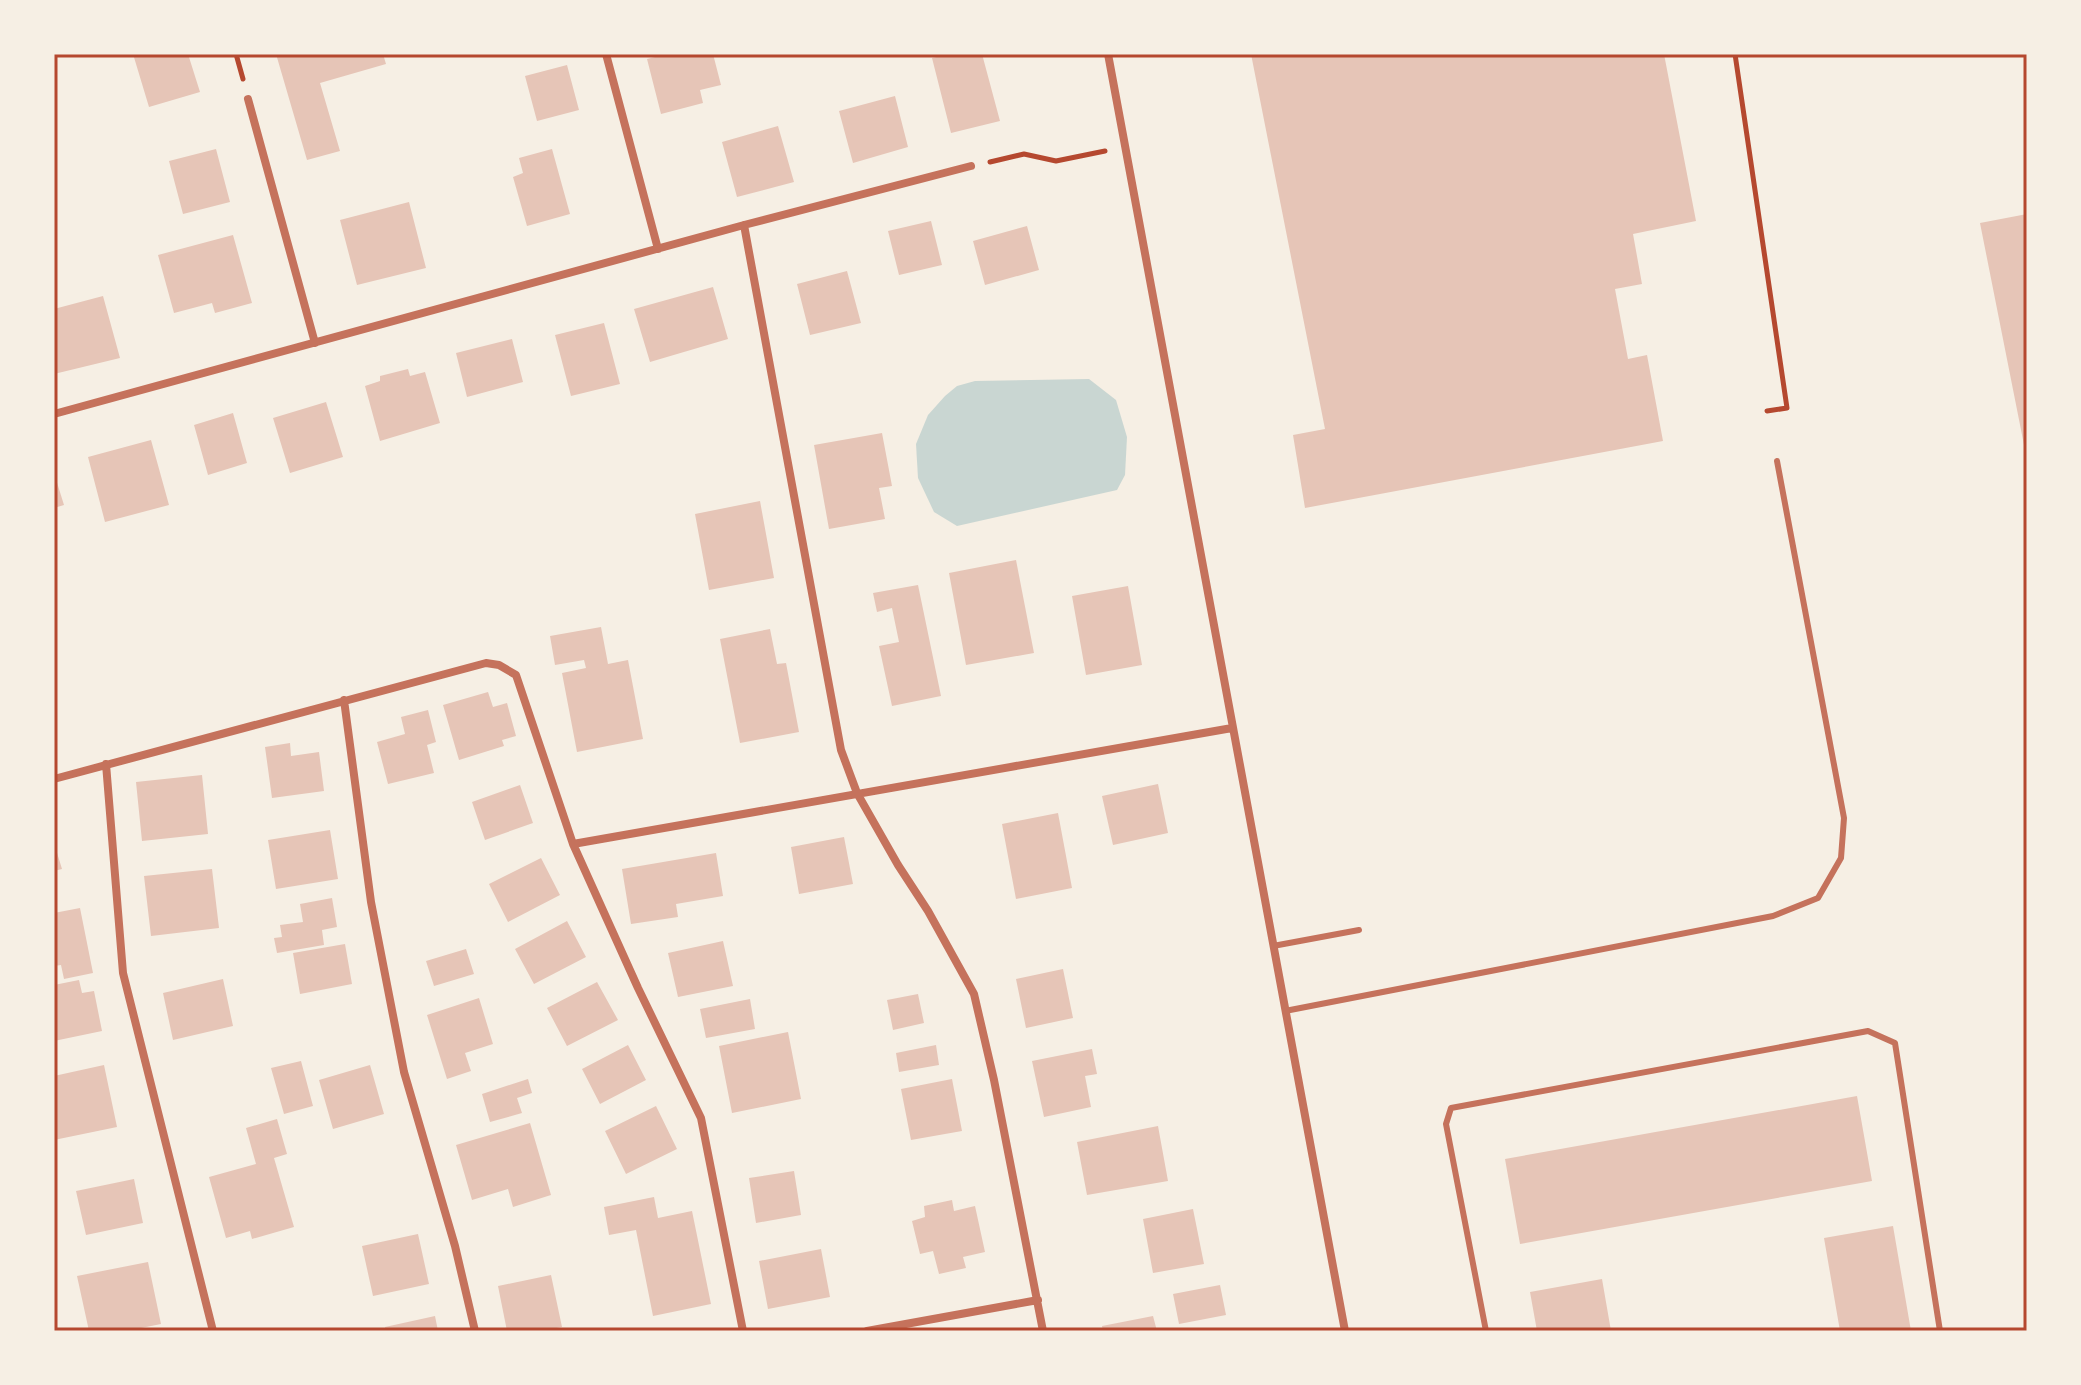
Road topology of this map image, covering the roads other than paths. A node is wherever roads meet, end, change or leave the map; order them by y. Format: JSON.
{"nodes":[{"id":1,"x":606,"y":54,"type":"edge"},
{"id":2,"x":1108,"y":54,"type":"edge"},
{"id":3,"x":248,"y":99,"type":"dead end"},
{"id":4,"x":971,"y":166,"type":"road end"},
{"id":5,"x":744,"y":225,"type":"junction"},
{"id":6,"x":658,"y":249,"type":"junction"},
{"id":7,"x":315,"y":343,"type":"junction"},
{"id":8,"x":54,"y":414,"type":"edge"},
{"id":9,"x":1777,"y":461,"type":"dead end"},
{"id":10,"x":344,"y":700,"type":"junction"},
{"id":11,"x":1232,"y":728,"type":"junction"},
{"id":12,"x":106,"y":764,"type":"junction"},
{"id":13,"x":54,"y":779,"type":"edge"},
{"id":14,"x":857,"y":793,"type":"junction"},
{"id":15,"x":573,"y":844,"type":"junction"},
{"id":16,"x":1359,"y":930,"type":"dead end"},
{"id":17,"x":1273,"y":946,"type":"junction"},
{"id":18,"x":1285,"y":1011,"type":"junction"},
{"id":19,"x":1038,"y":1300,"type":"junction"},
{"id":20,"x":213,"y":1331,"type":"edge"},
{"id":21,"x":475,"y":1331,"type":"edge"},
{"id":22,"x":743,"y":1331,"type":"edge"},
{"id":23,"x":867,"y":1331,"type":"edge"},
{"id":24,"x":1043,"y":1331,"type":"edge"},
{"id":25,"x":1345,"y":1331,"type":"edge"},
{"id":26,"x":1486,"y":1331,"type":"edge"},
{"id":27,"x":1940,"y":1331,"type":"edge"}],
"edges":[{"from":1,"to":6,"type":"street"},
{"from":2,"to":11,"type":"street"},
{"from":3,"to":7,"type":"street"},
{"from":4,"to":5,"type":"street"},
{"from":5,"to":6,"type":"street"},
{"from":5,"to":14,"type":"street"},
{"from":6,"to":7,"type":"street"},
{"from":7,"to":8,"type":"street"},
{"from":9,"to":18,"type":"lane"},
{"from":10,"to":12,"type":"street"},
{"from":10,"to":15,"type":"street"},
{"from":10,"to":21,"type":"street"},
{"from":11,"to":14,"type":"street"},
{"from":11,"to":17,"type":"street"},
{"from":12,"to":13,"type":"street"},
{"from":12,"to":20,"type":"street"},
{"from":14,"to":15,"type":"street"},
{"from":14,"to":19,"type":"street"},
{"from":15,"to":22,"type":"street"},
{"from":16,"to":17,"type":"lane"},
{"from":17,"to":18,"type":"street"},
{"from":18,"to":25,"type":"street"},
{"from":19,"to":23,"type":"street"},
{"from":19,"to":24,"type":"street"},
{"from":26,"to":27,"type":"lane"}]}
